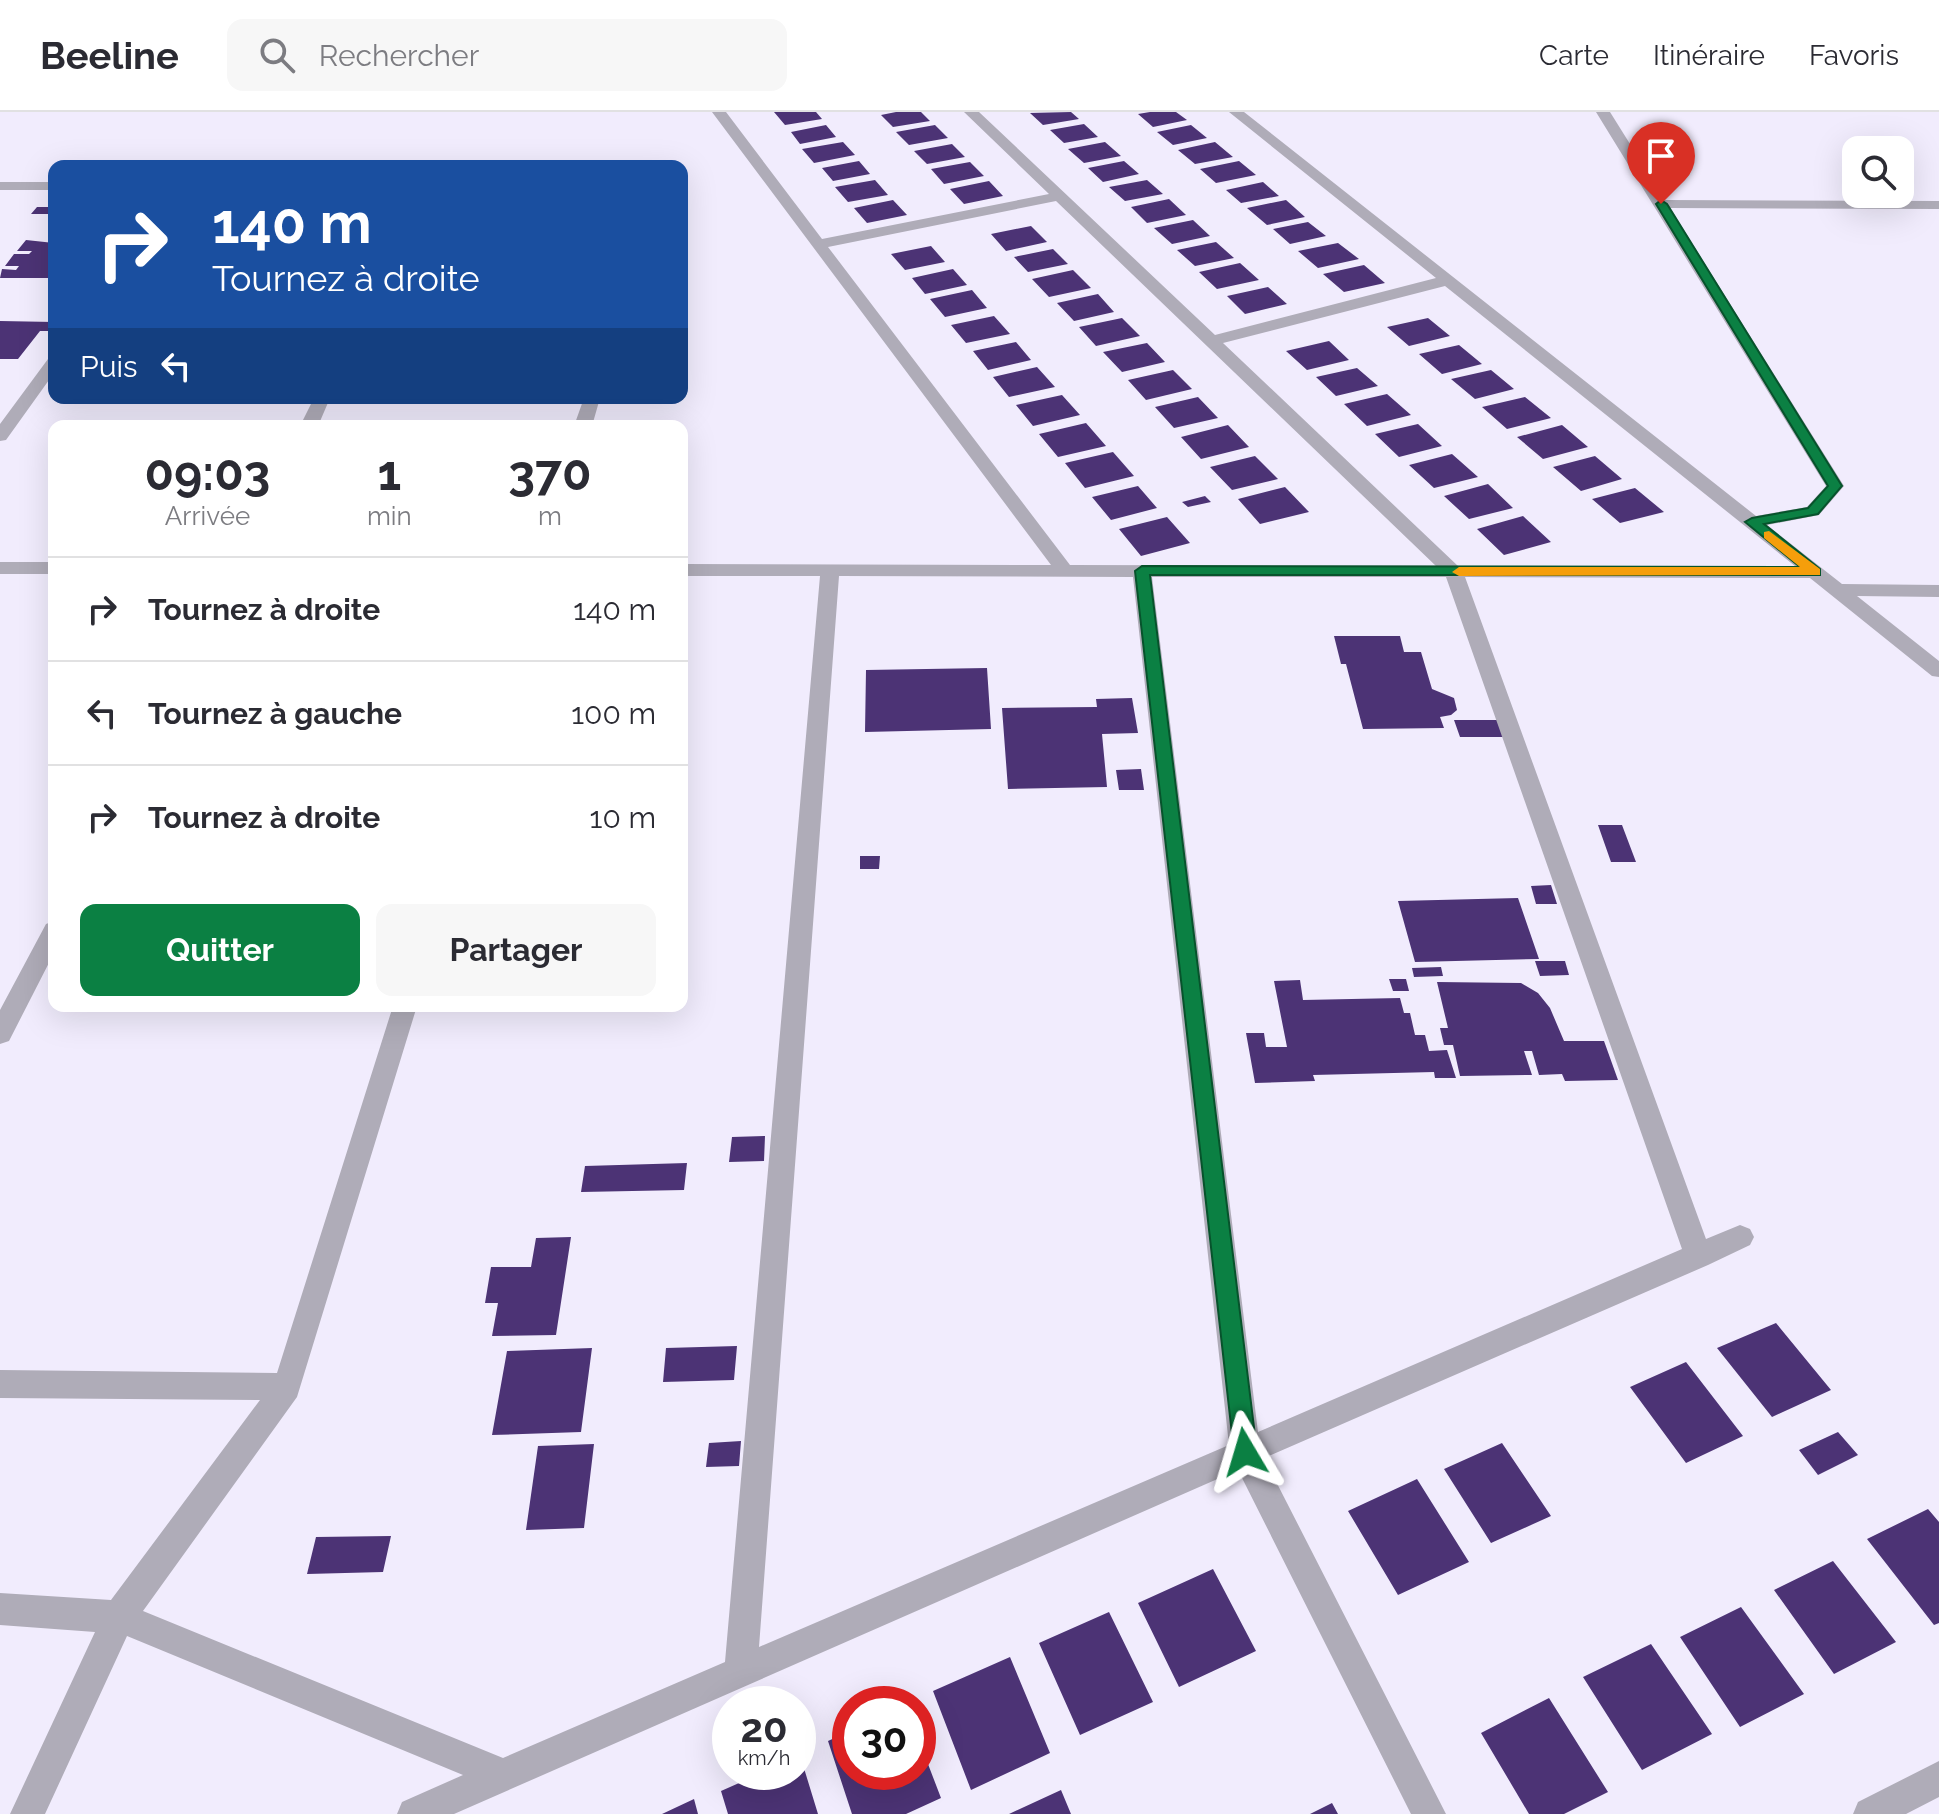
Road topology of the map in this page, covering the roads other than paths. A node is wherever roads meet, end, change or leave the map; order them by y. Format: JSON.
{"nodes":[{"id":1,"x":719,"y":112,"type":"edge"},
{"id":2,"x":971,"y":112,"type":"edge"},
{"id":3,"x":1236,"y":112,"type":"edge"},
{"id":4,"x":1603,"y":112,"type":"edge"},
{"id":5,"x":0,"y":186,"type":"edge"},
{"id":6,"x":48,"y":186,"type":"edge"},
{"id":7,"x":1059,"y":196,"type":"junction"},
{"id":8,"x":1661,"y":204,"type":"junction"},
{"id":9,"x":1932,"y":205,"type":"edge"},
{"id":10,"x":1939,"y":222,"type":"edge"},
{"id":11,"x":819,"y":244,"type":"junction"},
{"id":12,"x":1448,"y":280,"type":"junction"},
{"id":13,"x":1212,"y":341,"type":"junction"},
{"id":14,"x":48,"y":370,"type":"edge"},
{"id":15,"x":0,"y":436,"type":"edge"},
{"id":16,"x":1752,"y":522,"type":"junction"},
{"id":17,"x":0,"y":568,"type":"edge"},
{"id":18,"x":48,"y":568,"type":"edge"},
{"id":19,"x":688,"y":570,"type":"edge"},
{"id":20,"x":830,"y":570,"type":"junction"},
{"id":21,"x":1065,"y":571,"type":"junction"},
{"id":22,"x":1142,"y":571,"type":"junction"},
{"id":23,"x":1454,"y":572,"type":"junction"},
{"id":24,"x":1814,"y":572,"type":"junction"},
{"id":25,"x":1838,"y":590,"type":"junction"},
{"id":26,"x":1939,"y":591,"type":"edge"},
{"id":27,"x":1939,"y":671,"type":"edge"},
{"id":28,"x":48,"y":942,"type":"edge"},
{"id":29,"x":403,"y":1012,"type":"edge"},
{"id":30,"x":0,"y":1034,"type":"edge"},
{"id":31,"x":1740,"y":1237,"type":"dead end"},
{"id":32,"x":1698,"y":1256,"type":"junction"},
{"id":33,"x":0,"y":1384,"type":"edge"},
{"id":34,"x":287,"y":1387,"type":"junction"},
{"id":35,"x":1245,"y":1452,"type":"junction"},
{"id":36,"x":0,"y":1609,"type":"edge"},
{"id":37,"x":119,"y":1617,"type":"junction"},
{"id":38,"x":741,"y":1671,"type":"junction"},
{"id":39,"x":503,"y":1775,"type":"junction"},
{"id":40,"x":1939,"y":1778,"type":"edge"},
{"id":41,"x":27,"y":1814,"type":"edge"},
{"id":42,"x":414,"y":1814,"type":"edge"},
{"id":43,"x":1429,"y":1814,"type":"edge"},
{"id":44,"x":1870,"y":1814,"type":"edge"}],
"edges":[{"from":1,"to":11,"type":"street"},
{"from":2,"to":7,"type":"street"},
{"from":3,"to":12,"type":"street"},
{"from":4,"to":8,"type":"street"},
{"from":5,"to":6,"type":"street"},
{"from":7,"to":11,"type":"street"},
{"from":7,"to":13,"type":"street"},
{"from":8,"to":9,"type":"street"},
{"from":8,"to":16,"type":"street"},
{"from":9,"to":10,"type":"street"},
{"from":11,"to":21,"type":"street"},
{"from":12,"to":13,"type":"street"},
{"from":12,"to":16,"type":"street"},
{"from":13,"to":23,"type":"street"},
{"from":14,"to":15,"type":"street"},
{"from":16,"to":24,"type":"street"},
{"from":17,"to":18,"type":"street"},
{"from":19,"to":20,"type":"street"},
{"from":20,"to":21,"type":"street"},
{"from":20,"to":38,"type":"street"},
{"from":21,"to":22,"type":"street"},
{"from":22,"to":23,"type":"street"},
{"from":22,"to":35,"type":"street"},
{"from":23,"to":24,"type":"street"},
{"from":23,"to":32,"type":"street"},
{"from":24,"to":25,"type":"street"},
{"from":25,"to":26,"type":"street"},
{"from":25,"to":27,"type":"street"},
{"from":28,"to":30,"type":"street"},
{"from":29,"to":34,"type":"street"},
{"from":31,"to":32,"type":"street"},
{"from":32,"to":35,"type":"street"},
{"from":33,"to":34,"type":"street"},
{"from":34,"to":37,"type":"street"},
{"from":35,"to":38,"type":"street"},
{"from":35,"to":43,"type":"street"},
{"from":36,"to":37,"type":"street"},
{"from":37,"to":39,"type":"street"},
{"from":37,"to":41,"type":"street"},
{"from":38,"to":39,"type":"street"},
{"from":39,"to":42,"type":"street"},
{"from":40,"to":44,"type":"street"}]}
